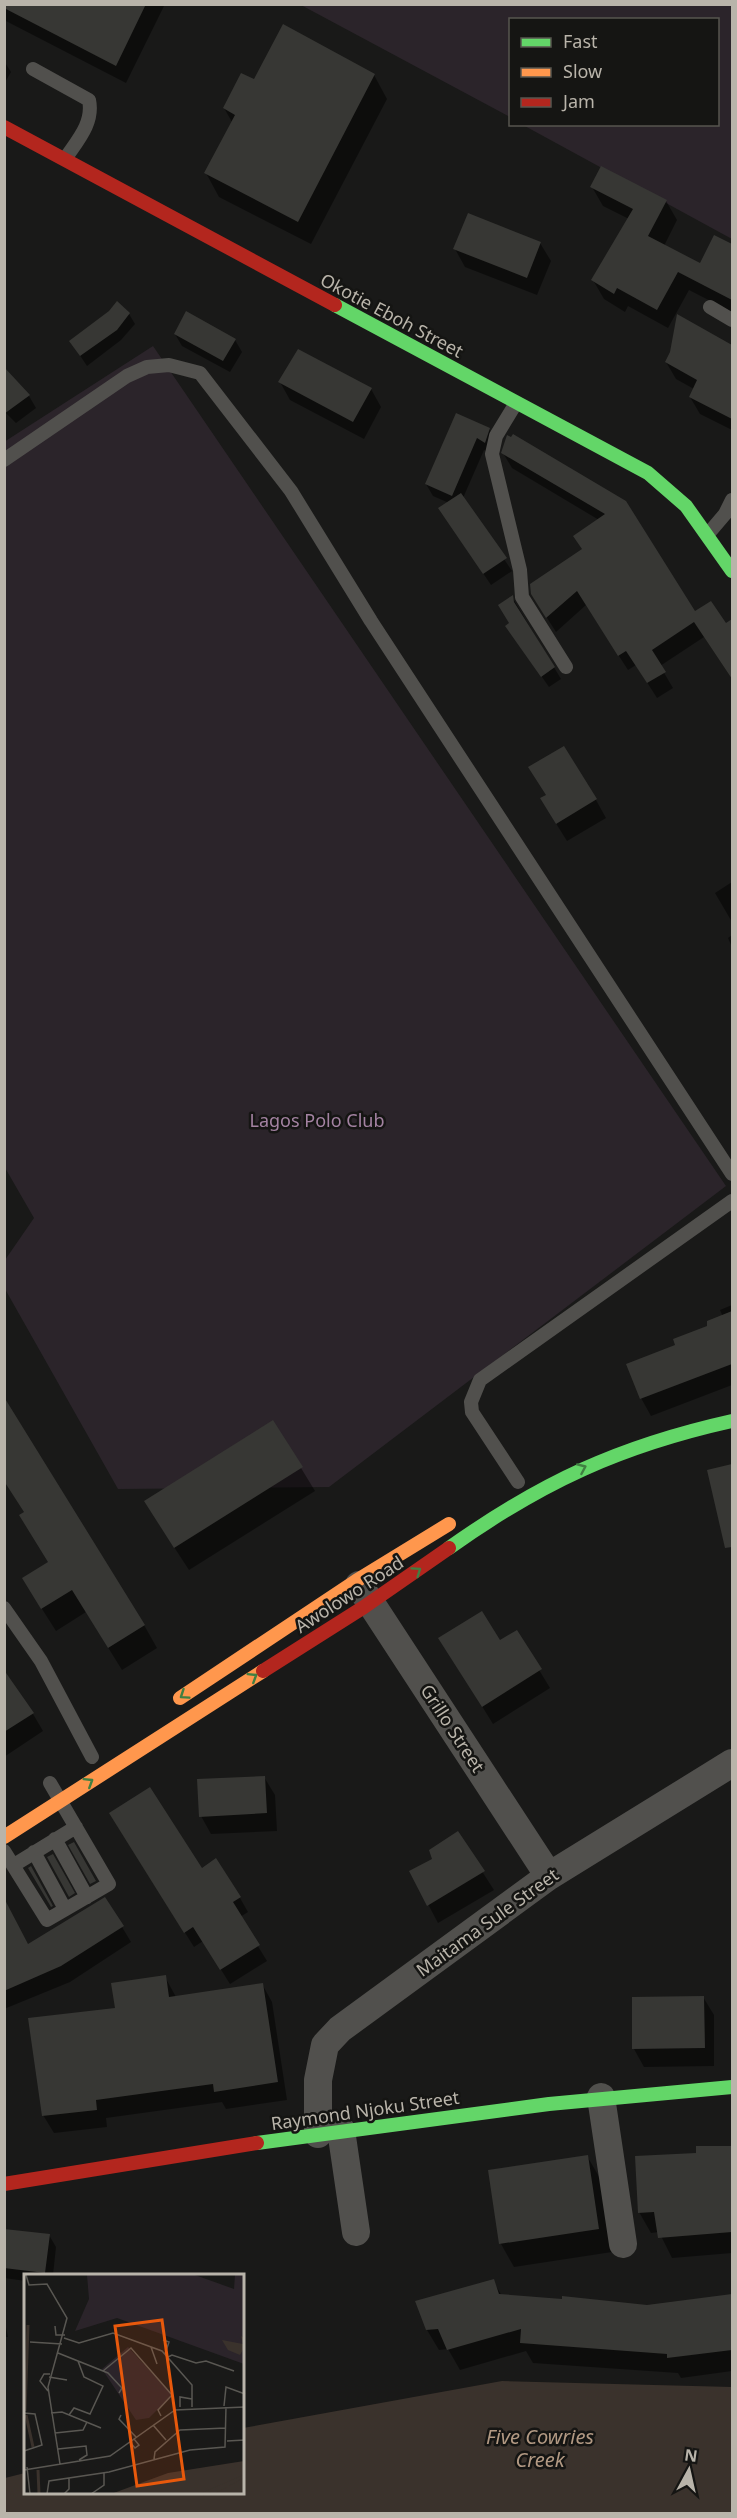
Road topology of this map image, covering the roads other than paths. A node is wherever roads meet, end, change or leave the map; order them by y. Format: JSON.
{"nodes":[{"id":1,"x":33,"y":69,"type":"dead end"},
{"id":2,"x":4,"y":127,"type":"edge"},
{"id":3,"x":64,"y":159,"type":"junction"},
{"id":4,"x":710,"y":307,"type":"dead end"},
{"id":5,"x":732,"y":320,"type":"edge"},
{"id":6,"x":516,"y":403,"type":"junction"},
{"id":7,"x":4,"y":460,"type":"edge"},
{"id":8,"x":732,"y":500,"type":"edge"},
{"id":9,"x":708,"y":534,"type":"junction"},
{"id":10,"x":732,"y":571,"type":"edge"},
{"id":11,"x":566,"y":667,"type":"dead end"},
{"id":12,"x":732,"y":1174,"type":"edge"},
{"id":13,"x":732,"y":1201,"type":"edge"},
{"id":14,"x":732,"y":1421,"type":"edge"},
{"id":15,"x":518,"y":1483,"type":"dead end"},
{"id":16,"x":457,"y":1519,"type":"dead end"},
{"id":17,"x":364,"y":1592,"type":"junction"},
{"id":18,"x":4,"y":1608,"type":"edge"},
{"id":19,"x":170,"y":1705,"type":"dead end"},
{"id":20,"x":92,"y":1756,"type":"dead end"},
{"id":21,"x":732,"y":1763,"type":"edge"},
{"id":22,"x":50,"y":1783,"type":"dead end"},
{"id":23,"x":60,"y":1800,"type":"junction"},
{"id":24,"x":76,"y":1827,"type":"junction"},
{"id":25,"x":4,"y":1836,"type":"edge"},
{"id":26,"x":55,"y":1839,"type":"junction"},
{"id":27,"x":4,"y":1851,"type":"edge"},
{"id":28,"x":34,"y":1852,"type":"junction"},
{"id":29,"x":14,"y":1865,"type":"junction"},
{"id":30,"x":549,"y":1876,"type":"junction"},
{"id":31,"x":87,"y":1897,"type":"junction"},
{"id":32,"x":65,"y":1910,"type":"junction"},
{"id":33,"x":732,"y":2087,"type":"edge"},
{"id":34,"x":601,"y":2097,"type":"junction"},
{"id":35,"x":330,"y":2132,"type":"junction"},
{"id":36,"x":4,"y":2184,"type":"edge"},
{"id":37,"x":356,"y":2232,"type":"dead end"},
{"id":38,"x":622,"y":2244,"type":"dead end"}],
"edges":[{"from":1,"to":3,"type":"lane"},
{"from":2,"to":3,"type":"street","name":"Okotie Eboh Street"},
{"from":3,"to":6,"type":"street","name":"Okotie Eboh Street"},
{"from":4,"to":5,"type":"lane"},
{"from":6,"to":9,"type":"street","name":"Okotie Eboh Street"},
{"from":6,"to":11,"type":"lane"},
{"from":7,"to":12,"type":"lane"},
{"from":8,"to":9,"type":"lane"},
{"from":9,"to":10,"type":"street","name":"Okotie Eboh Street"},
{"from":13,"to":15,"type":"lane"},
{"from":17,"to":14,"type":"street","name":"Awolowo Road","one_way":true},
{"from":16,"to":17,"type":"street","name":"Awolowo Road"},
{"from":17,"to":19,"type":"street","name":"Awolowo Road","one_way":true},
{"from":23,"to":17,"type":"street","name":"Awolowo Road","one_way":true},
{"from":17,"to":30,"type":"street","name":"Grillo Street"},
{"from":18,"to":20,"type":"lane"},
{"from":21,"to":30,"type":"street","name":"Maitama Sule Street"},
{"from":22,"to":23,"type":"lane"},
{"from":23,"to":24,"type":"lane"},
{"from":23,"to":25,"type":"street","name":"Awolowo Road"},
{"from":24,"to":26,"type":"lane"},
{"from":24,"to":31,"type":"lane"},
{"from":26,"to":28,"type":"lane"},
{"from":26,"to":31,"type":"lane"},
{"from":27,"to":29,"type":"lane"},
{"from":28,"to":29,"type":"lane"},
{"from":28,"to":32,"type":"lane"},
{"from":29,"to":32,"type":"lane"},
{"from":30,"to":35,"type":"street","name":"Maitama Sule Street"},
{"from":31,"to":32,"type":"lane"},
{"from":33,"to":34,"type":"street","name":"Raymond Njoku Street"},
{"from":34,"to":35,"type":"street","name":"Raymond Njoku Street"},
{"from":34,"to":38,"type":"street"},
{"from":35,"to":36,"type":"street","name":"Raymond Njoku Street"},
{"from":35,"to":37,"type":"street","name":"Maitama Sule Street"}]}
